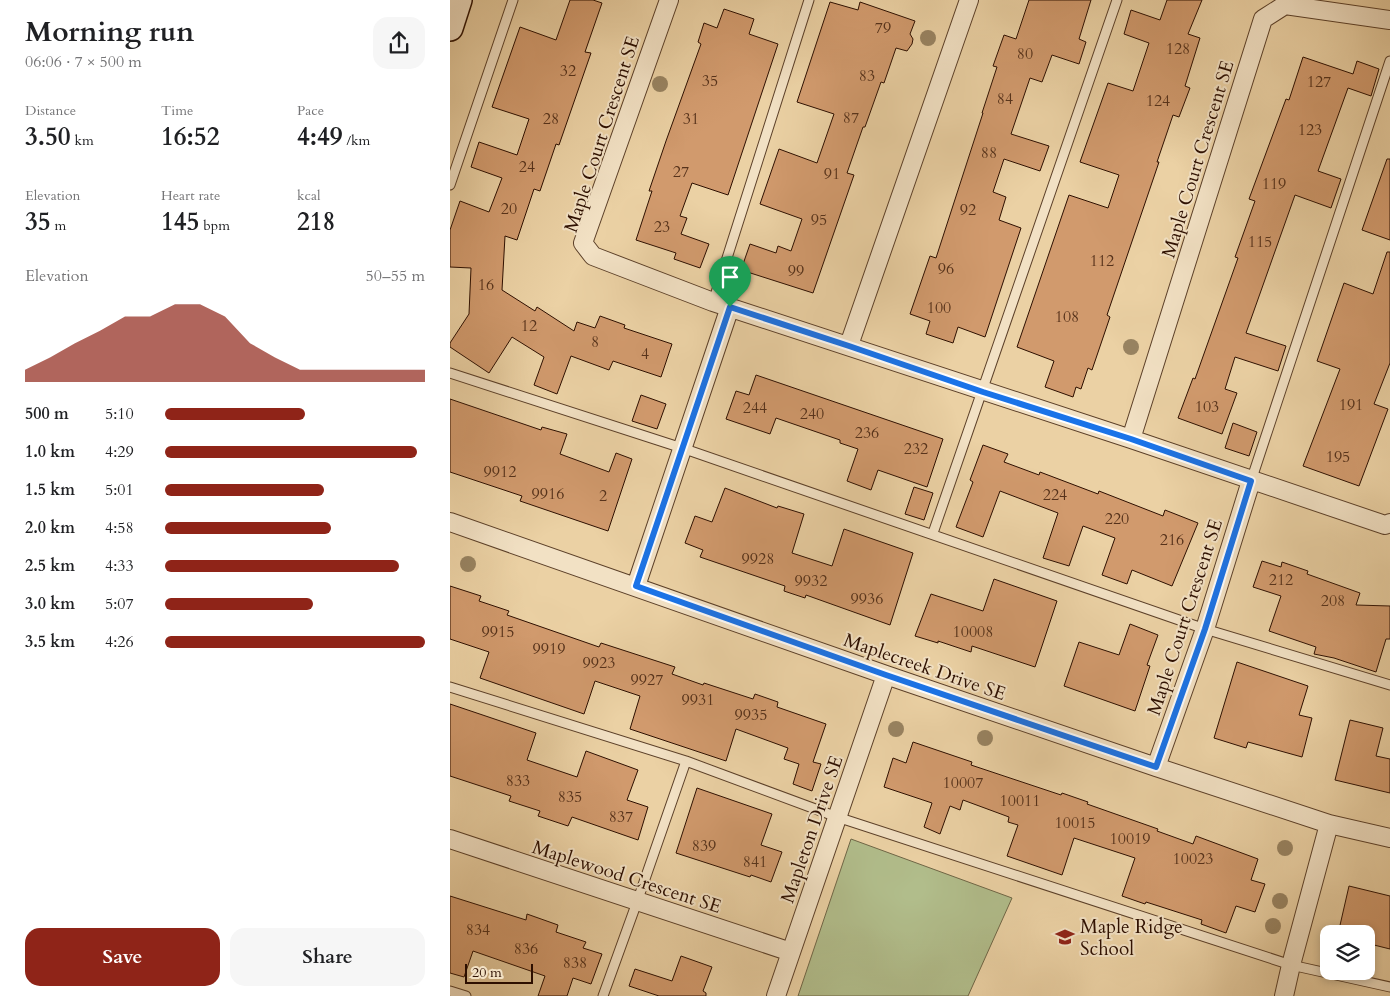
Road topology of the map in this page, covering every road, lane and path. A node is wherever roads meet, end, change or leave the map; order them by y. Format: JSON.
{"nodes":[{"id":1,"x":459,"y":0,"type":"edge"},
{"id":2,"x":514,"y":0,"type":"edge"},
{"id":3,"x":669,"y":0,"type":"edge"},
{"id":4,"x":809,"y":0,"type":"edge"},
{"id":5,"x":969,"y":0,"type":"edge"},
{"id":6,"x":1117,"y":0,"type":"edge"},
{"id":7,"x":1390,"y":20,"type":"edge"},
{"id":8,"x":450,"y":28,"type":"edge"},
{"id":9,"x":1390,"y":61,"type":"edge"},
{"id":10,"x":450,"y":185,"type":"edge"},
{"id":11,"x":722,"y":305,"type":"junction"},
{"id":12,"x":849,"y":346,"type":"junction"},
{"id":13,"x":450,"y":373,"type":"edge"},
{"id":14,"x":983,"y":392,"type":"junction"},
{"id":15,"x":1131,"y":439,"type":"junction"},
{"id":16,"x":682,"y":448,"type":"junction"},
{"id":17,"x":1251,"y":481,"type":"junction"},
{"id":18,"x":450,"y":522,"type":"edge"},
{"id":19,"x":1390,"y":523,"type":"edge"},
{"id":20,"x":933,"y":533,"type":"junction"},
{"id":21,"x":636,"y":586,"type":"junction"},
{"id":22,"x":1205,"y":629,"type":"junction"},
{"id":23,"x":886,"y":675,"type":"junction"},
{"id":24,"x":1390,"y":685,"type":"edge"},
{"id":25,"x":450,"y":687,"type":"edge"},
{"id":26,"x":686,"y":761,"type":"junction"},
{"id":27,"x":1156,"y":767,"type":"junction"},
{"id":28,"x":837,"y":818,"type":"junction"},
{"id":29,"x":1328,"y":824,"type":"junction"},
{"id":30,"x":1390,"y":838,"type":"edge"},
{"id":31,"x":450,"y":839,"type":"edge"},
{"id":32,"x":637,"y":902,"type":"junction"},
{"id":33,"x":791,"y":952,"type":"junction"},
{"id":34,"x":1291,"y":965,"type":"junction"},
{"id":35,"x":1390,"y":987,"type":"edge"},
{"id":36,"x":450,"y":991,"type":"edge"},
{"id":37,"x":466,"y":996,"type":"edge"},
{"id":38,"x":603,"y":996,"type":"edge"},
{"id":39,"x":776,"y":996,"type":"edge"},
{"id":40,"x":1284,"y":996,"type":"edge"}],
"edges":[{"from":1,"to":8,"type":"main road"},
{"from":2,"to":10,"type":"lane"},
{"from":3,"to":11,"type":"street","name":"Maple Court Crescent SE"},
{"from":4,"to":11,"type":"lane"},
{"from":5,"to":12,"type":"street"},
{"from":6,"to":14,"type":"lane"},
{"from":7,"to":15,"type":"street","name":"Maple Court Crescent SE"},
{"from":9,"to":17,"type":"lane"},
{"from":11,"to":12,"type":"street","name":"Maple Court Crescent SE"},
{"from":11,"to":16,"type":"street"},
{"from":12,"to":14,"type":"street","name":"Maple Court Crescent SE"},
{"from":13,"to":16,"type":"lane"},
{"from":14,"to":15,"type":"street","name":"Maple Court Crescent SE"},
{"from":14,"to":20,"type":"lane"},
{"from":15,"to":17,"type":"street","name":"Maple Court Crescent SE"},
{"from":16,"to":20,"type":"lane"},
{"from":16,"to":21,"type":"street"},
{"from":17,"to":19,"type":"street","name":"Maple Court Crescent SE"},
{"from":17,"to":22,"type":"street","name":"Maple Court Crescent SE"},
{"from":18,"to":21,"type":"street","name":"Maplecreek Drive SE"},
{"from":20,"to":22,"type":"lane"},
{"from":21,"to":23,"type":"street","name":"Maplecreek Drive SE"},
{"from":22,"to":24,"type":"lane"},
{"from":22,"to":27,"type":"street","name":"Maple Court Crescent SE"},
{"from":23,"to":27,"type":"street","name":"Maplecreek Drive SE"},
{"from":23,"to":28,"type":"street","name":"Mapleton Drive SE"},
{"from":25,"to":26,"type":"lane"},
{"from":26,"to":28,"type":"lane"},
{"from":26,"to":32,"type":"lane"},
{"from":27,"to":29,"type":"street","name":"Maplecreek Drive SE"},
{"from":28,"to":33,"type":"street","name":"Mapleton Drive SE"},
{"from":28,"to":34,"type":"lane"},
{"from":29,"to":30,"type":"street","name":"Maplecreek Drive SE"},
{"from":29,"to":34,"type":"street"},
{"from":31,"to":32,"type":"street","name":"Maplewood Crescent SE"},
{"from":32,"to":33,"type":"street","name":"Maplewood Crescent SE"},
{"from":32,"to":38,"type":"lane"},
{"from":33,"to":39,"type":"street","name":"Mapleton Drive SE"},
{"from":34,"to":35,"type":"lane"},
{"from":34,"to":40,"type":"street"},
{"from":36,"to":37,"type":"lane"}]}
